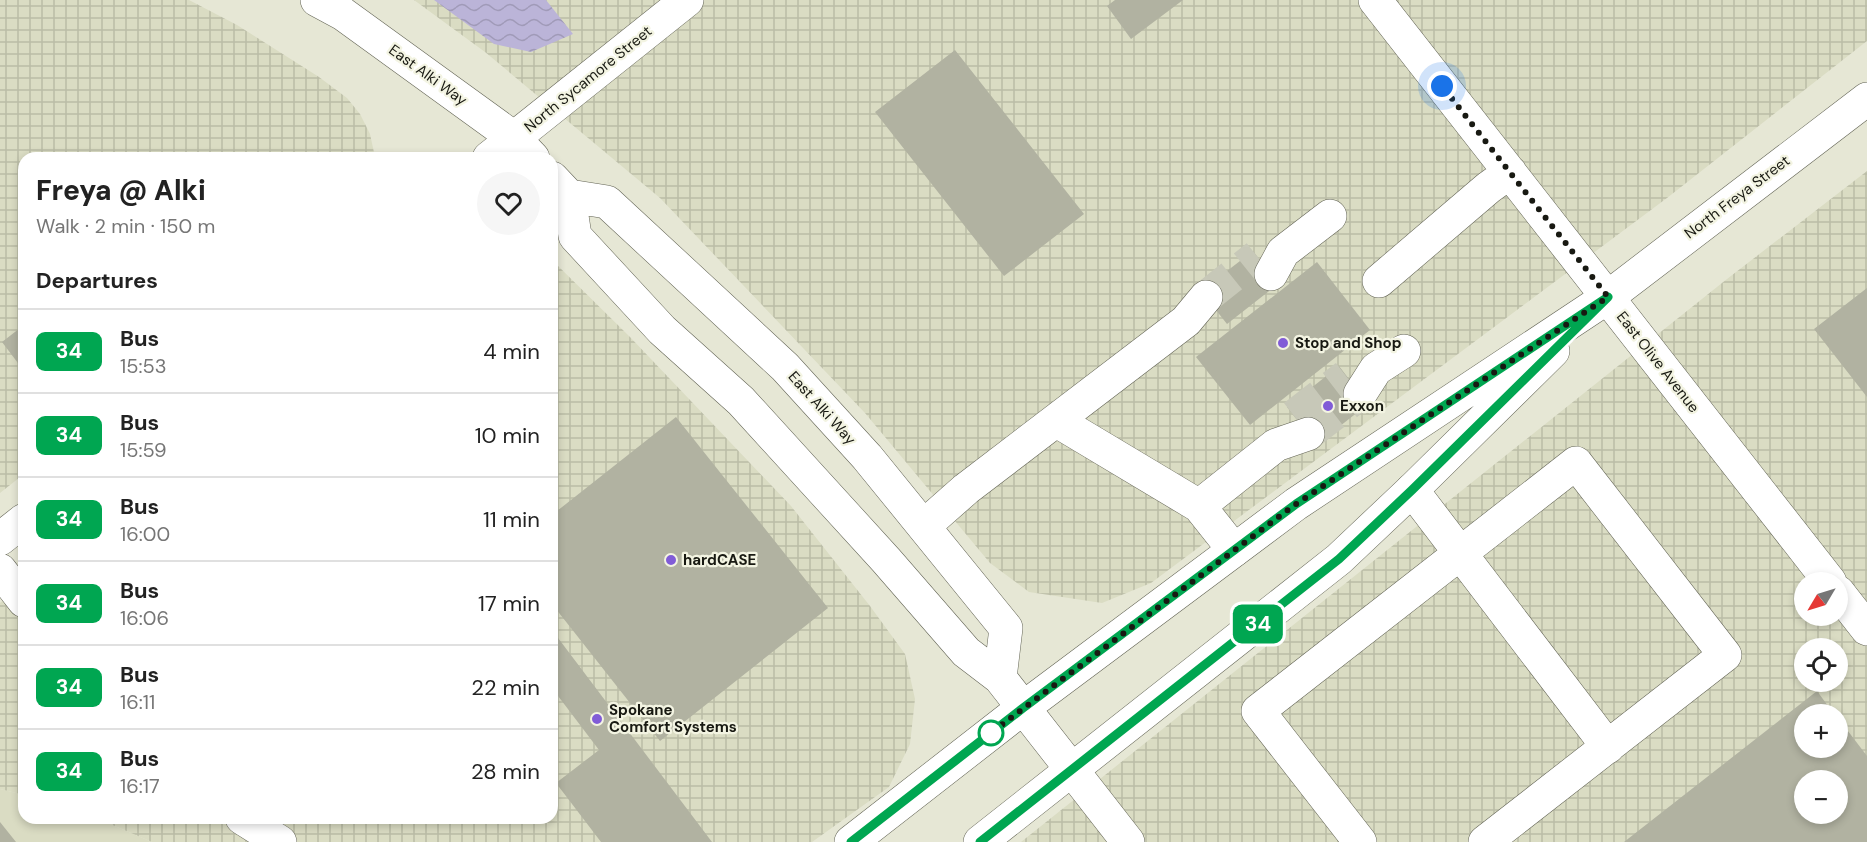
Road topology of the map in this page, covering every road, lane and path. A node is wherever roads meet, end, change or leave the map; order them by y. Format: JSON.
{"nodes":[{"id":1,"x":317,"y":0,"type":"edge"},
{"id":2,"x":687,"y":0,"type":"edge"},
{"id":3,"x":1375,"y":0,"type":"edge"},
{"id":4,"x":1867,"y":99,"type":"edge"},
{"id":5,"x":524,"y":148,"type":"edge"},
{"id":6,"x":1510,"y":172,"type":"junction"},
{"id":7,"x":560,"y":187,"type":"edge"},
{"id":8,"x":1330,"y":216,"type":"dead end"},
{"id":9,"x":1270,"y":261,"type":"tunnel mouth"},
{"id":10,"x":1379,"y":280,"type":"dead end"},
{"id":11,"x":1608,"y":297,"type":"junction"},
{"id":12,"x":1204,"y":311,"type":"tunnel mouth"},
{"id":13,"x":1404,"y":351,"type":"dead end"},
{"id":14,"x":1361,"y":380,"type":"tunnel mouth"},
{"id":15,"x":1057,"y":421,"type":"junction"},
{"id":16,"x":1301,"y":425,"type":"tunnel mouth"},
{"id":17,"x":1412,"y":490,"type":"junction"},
{"id":18,"x":1199,"y":506,"type":"junction"},
{"id":19,"x":18,"y":525,"type":"edge"},
{"id":20,"x":924,"y":526,"type":"junction"},
{"id":21,"x":0,"y":539,"type":"edge"},
{"id":22,"x":1234,"y":550,"type":"junction"},
{"id":23,"x":1460,"y":554,"type":"junction"},
{"id":24,"x":0,"y":570,"type":"edge"},
{"id":25,"x":1822,"y":572,"type":"edge"},
{"id":26,"x":18,"y":593,"type":"edge"},
{"id":27,"x":1848,"y":605,"type":"edge"},
{"id":28,"x":1867,"y":629,"type":"edge"},
{"id":29,"x":1000,"y":678,"type":"junction"},
{"id":30,"x":1023,"y":708,"type":"junction"},
{"id":31,"x":1608,"y":747,"type":"junction"},
{"id":32,"x":1072,"y":770,"type":"junction"},
{"id":33,"x":252,"y":824,"type":"edge"},
{"id":34,"x":280,"y":842,"type":"edge"},
{"id":35,"x":851,"y":842,"type":"edge"},
{"id":36,"x":980,"y":842,"type":"edge"},
{"id":37,"x":1128,"y":842,"type":"edge"},
{"id":38,"x":1360,"y":842,"type":"edge"},
{"id":39,"x":1485,"y":842,"type":"edge"}],
"edges":[{"from":1,"to":5,"type":"main road","name":"East Alki Way"},
{"from":2,"to":5,"type":"main road","name":"North Sycamore Street"},
{"from":3,"to":6,"type":"main road","name":"East Olive Avenue"},
{"from":4,"to":11,"type":"main road","name":"North Freya Street"},
{"from":6,"to":10,"type":"main road"},
{"from":6,"to":11,"type":"main road","name":"East Olive Avenue"},
{"from":7,"to":20,"type":"main road","name":"East Alki Way"},
{"from":7,"to":29,"type":"main road","name":"East Alki Way"},
{"from":8,"to":9,"type":"main road"},
{"from":11,"to":17,"type":"main road","name":"North Freya Street"},
{"from":11,"to":22,"type":"main road","name":"North Freya Street"},
{"from":11,"to":25,"type":"main road","name":"East Olive Avenue"},
{"from":12,"to":15,"type":"main road"},
{"from":13,"to":14,"type":"main road"},
{"from":15,"to":18,"type":"main road"},
{"from":15,"to":20,"type":"main road"},
{"from":16,"to":18,"type":"main road"},
{"from":17,"to":23,"type":"main road"},
{"from":17,"to":32,"type":"main road","name":"North Freya Street"},
{"from":18,"to":22,"type":"main road"},
{"from":19,"to":21,"type":"main road"},
{"from":20,"to":29,"type":"main road","name":"East Alki Way"},
{"from":22,"to":30,"type":"main road","name":"North Freya Street"},
{"from":23,"to":31,"type":"main road"},
{"from":23,"to":31,"type":"main road"},
{"from":23,"to":38,"type":"main road"},
{"from":24,"to":26,"type":"main road"},
{"from":27,"to":28,"type":"main road"},
{"from":29,"to":30,"type":"main road","name":"East Alki Way"},
{"from":30,"to":32,"type":"main road","name":"East Alki Way"},
{"from":30,"to":35,"type":"main road","name":"North Freya Street"},
{"from":31,"to":39,"type":"main road"},
{"from":32,"to":36,"type":"main road","name":"North Freya Street"},
{"from":32,"to":37,"type":"main road","name":"East Alki Way"},
{"from":33,"to":34,"type":"main road"}]}
